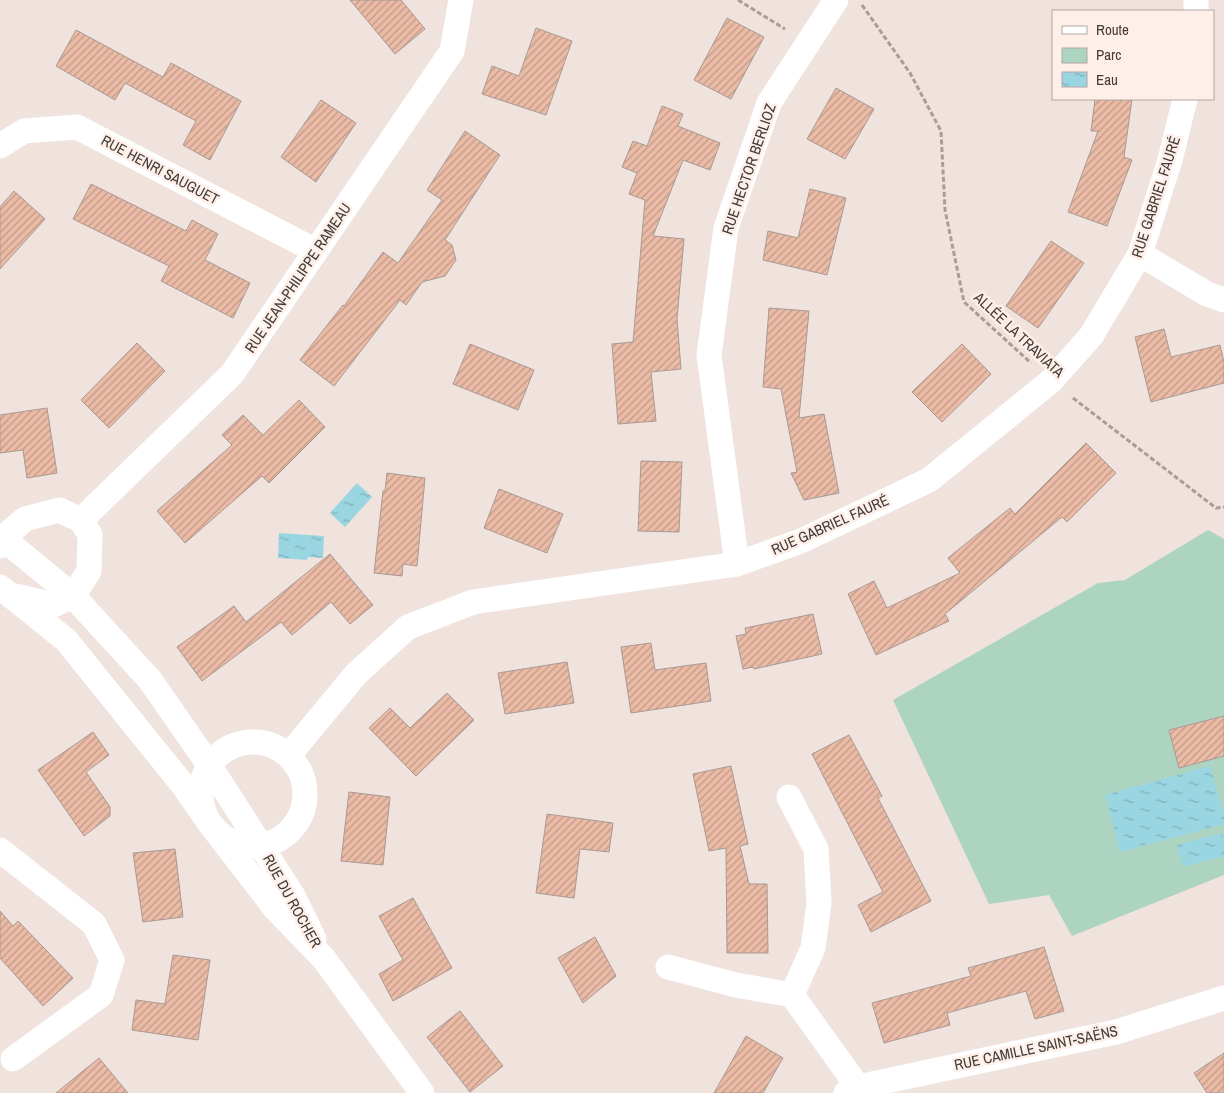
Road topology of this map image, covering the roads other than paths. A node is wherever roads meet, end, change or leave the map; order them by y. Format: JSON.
{"nodes":[{"id":1,"x":461,"y":0,"type":"edge"},
{"id":2,"x":836,"y":0,"type":"edge"},
{"id":3,"x":1185,"y":100,"type":"edge"},
{"id":4,"x":0,"y":146,"type":"edge"},
{"id":5,"x":316,"y":252,"type":"junction"},
{"id":6,"x":1140,"y":254,"type":"junction"},
{"id":7,"x":1224,"y":300,"type":"edge"},
{"id":8,"x":81,"y":520,"type":"junction"},
{"id":9,"x":1,"y":540,"type":"edge"},
{"id":10,"x":737,"y":564,"type":"junction"},
{"id":11,"x":4,"y":585,"type":"edge"},
{"id":12,"x":74,"y":596,"type":"junction"},
{"id":13,"x":289,"y":755,"type":"junction"},
{"id":14,"x":209,"y":765,"type":"junction"},
{"id":15,"x":789,"y":797,"type":"dead end"},
{"id":16,"x":211,"y":825,"type":"junction"},
{"id":17,"x":262,"y":846,"type":"junction"},
{"id":18,"x":0,"y":850,"type":"edge"},
{"id":19,"x":324,"y":959,"type":"junction"},
{"id":20,"x":668,"y":967,"type":"dead end"},
{"id":21,"x":792,"y":995,"type":"junction"},
{"id":22,"x":1224,"y":998,"type":"edge"},
{"id":23,"x":13,"y":1059,"type":"dead end"},
{"id":24,"x":852,"y":1090,"type":"edge"},
{"id":25,"x":422,"y":1093,"type":"edge"}],
"edges":[{"from":1,"to":5,"type":"street","name":"RUE JEAN-PHILIPPE RAMEAU"},
{"from":2,"to":10,"type":"street","name":"RUE HECTOR BERLIOZ"},
{"from":3,"to":6,"type":"street","name":"RUE GABRIEL FAURÉ"},
{"from":4,"to":5,"type":"street","name":"RUE HENRI SAUGUET"},
{"from":5,"to":8,"type":"street","name":"RUE JEAN-PHILIPPE RAMEAU"},
{"from":6,"to":7,"type":"street"},
{"from":6,"to":10,"type":"street","name":"RUE GABRIEL FAURÉ"},
{"from":8,"to":9,"type":"street"},
{"from":8,"to":12,"type":"street"},
{"from":9,"to":12,"type":"street","name":"RUE DU ROCHER"},
{"from":10,"to":13,"type":"street","name":"RUE GABRIEL FAURÉ"},
{"from":11,"to":12,"type":"street"},
{"from":11,"to":16,"type":"street","name":"RUE DU ROCHER"},
{"from":12,"to":14,"type":"street","name":"RUE DU ROCHER"},
{"from":13,"to":14,"type":"street"},
{"from":13,"to":17,"type":"street"},
{"from":14,"to":16,"type":"street"},
{"from":14,"to":17,"type":"street","name":"RUE DU ROCHER"},
{"from":15,"to":21,"type":"street"},
{"from":16,"to":17,"type":"street"},
{"from":16,"to":19,"type":"street","name":"RUE DU ROCHER"},
{"from":17,"to":19,"type":"street","name":"RUE DU ROCHER"},
{"from":18,"to":23,"type":"street"},
{"from":19,"to":25,"type":"street"},
{"from":20,"to":21,"type":"street"},
{"from":21,"to":24,"type":"street"},
{"from":22,"to":24,"type":"street","name":"RUE CAMILLE SAINT-SAËNS"}]}
